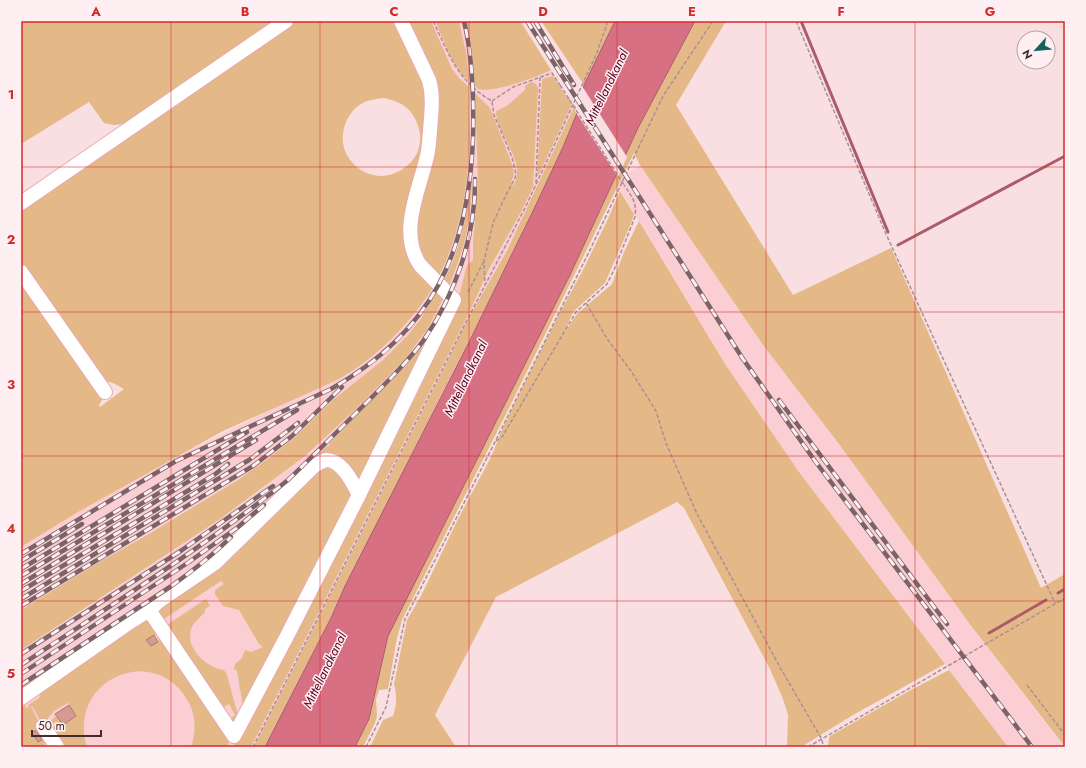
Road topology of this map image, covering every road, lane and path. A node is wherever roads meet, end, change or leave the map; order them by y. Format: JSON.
{"nodes":[{"id":1,"x":286,"y":21,"type":"edge"},
{"id":2,"x":401,"y":21,"type":"edge"},
{"id":3,"x":433,"y":21,"type":"edge"},
{"id":4,"x":608,"y":21,"type":"edge"},
{"id":5,"x":713,"y":21,"type":"edge"},
{"id":6,"x":796,"y":21,"type":"edge"},
{"id":7,"x":540,"y":78,"type":"junction"},
{"id":8,"x":492,"y":101,"type":"junction"},
{"id":9,"x":536,"y":185,"type":"junction"},
{"id":10,"x":21,"y":203,"type":"edge"},
{"id":11,"x":484,"y":261,"type":"junction"},
{"id":12,"x":21,"y":272,"type":"edge"},
{"id":13,"x":486,"y":285,"type":"junction"},
{"id":14,"x":468,"y":292,"type":"dead end"},
{"id":15,"x":586,"y":303,"type":"junction"},
{"id":16,"x":105,"y":392,"type":"dead end"},
{"id":17,"x":495,"y":442,"type":"junction"},
{"id":18,"x":359,"y":495,"type":"junction"},
{"id":19,"x":1065,"y":598,"type":"edge"},
{"id":20,"x":1055,"y":603,"type":"junction"},
{"id":21,"x":150,"y":610,"type":"junction"},
{"id":22,"x":1027,"y":685,"type":"dead end"},
{"id":23,"x":21,"y":698,"type":"edge"},
{"id":24,"x":42,"y":726,"type":"dead end"},
{"id":25,"x":1065,"y":735,"type":"edge"},
{"id":26,"x":821,"y":738,"type":"junction"},
{"id":27,"x":232,"y":742,"type":"edge"},
{"id":28,"x":57,"y":747,"type":"edge"},
{"id":29,"x":253,"y":747,"type":"edge"},
{"id":30,"x":366,"y":747,"type":"edge"},
{"id":31,"x":808,"y":747,"type":"edge"},
{"id":32,"x":824,"y":747,"type":"edge"}],
"edges":[{"from":1,"to":10,"type":"lane"},
{"from":2,"to":18,"type":"lane"},
{"from":3,"to":8,"type":"path"},
{"from":4,"to":9,"type":"path"},
{"from":5,"to":17,"type":"path"},
{"from":6,"to":20,"type":"path"},
{"from":7,"to":8,"type":"path"},
{"from":7,"to":9,"type":"path"},
{"from":7,"to":15,"type":"path","bridge":true},
{"from":8,"to":11,"type":"path"},
{"from":9,"to":13,"type":"path"},
{"from":11,"to":13,"type":"path"},
{"from":11,"to":14,"type":"path"},
{"from":12,"to":16,"type":"lane"},
{"from":13,"to":29,"type":"path"},
{"from":15,"to":17,"type":"path"},
{"from":15,"to":26,"type":"path"},
{"from":17,"to":30,"type":"path"},
{"from":18,"to":21,"type":"lane"},
{"from":18,"to":27,"type":"lane"},
{"from":19,"to":20,"type":"path"},
{"from":20,"to":26,"type":"path"},
{"from":21,"to":23,"type":"lane"},
{"from":21,"to":27,"type":"lane"},
{"from":22,"to":25,"type":"path"},
{"from":24,"to":28,"type":"lane"},
{"from":26,"to":31,"type":"path"},
{"from":26,"to":32,"type":"path"}]}
